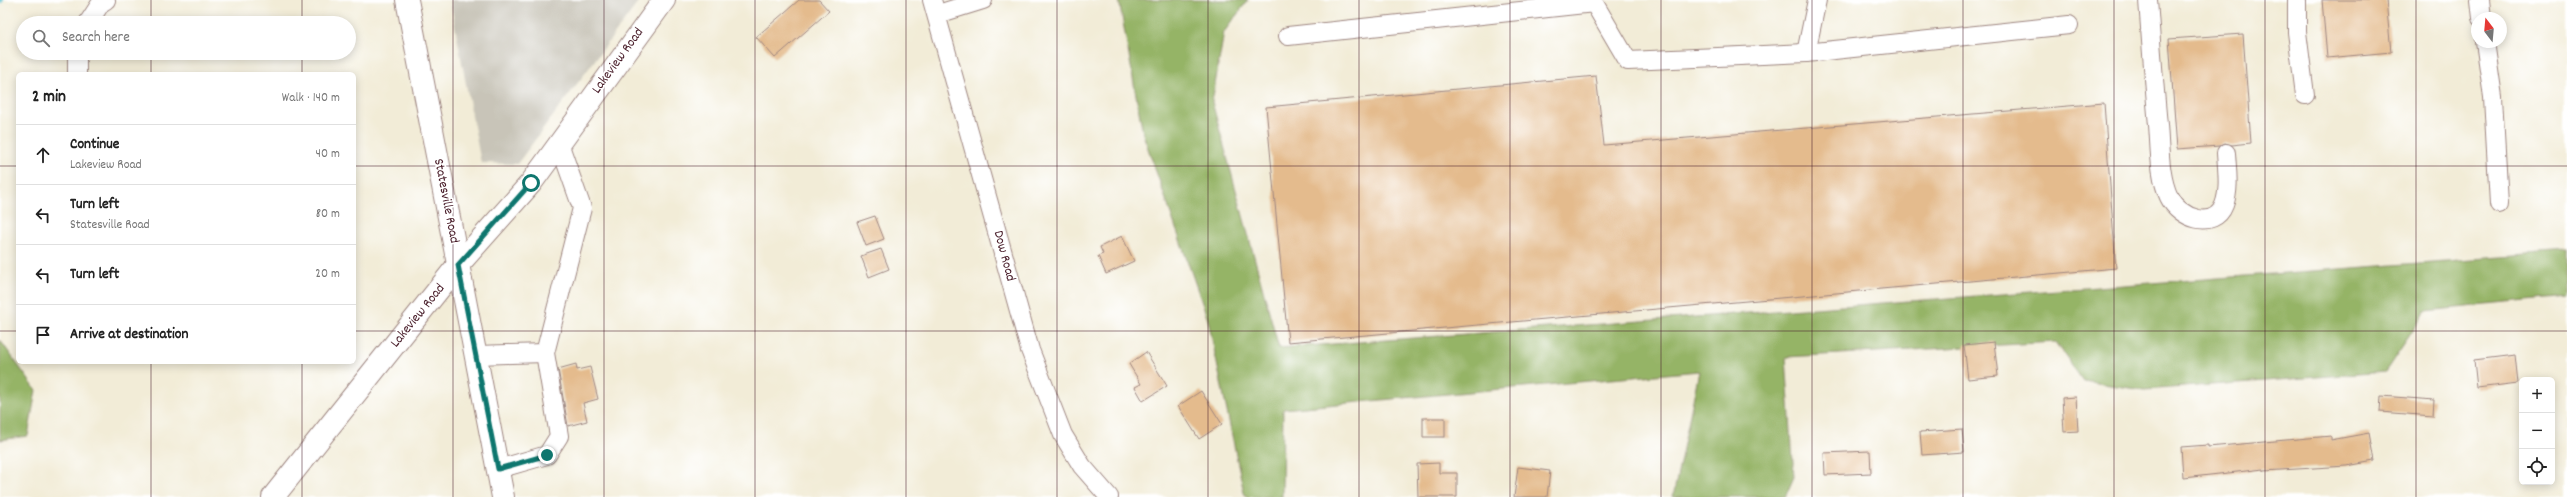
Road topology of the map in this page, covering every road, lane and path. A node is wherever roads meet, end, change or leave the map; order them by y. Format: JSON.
{"nodes":[{"id":1,"x":106,"y":0,"type":"edge"},
{"id":2,"x":407,"y":0,"type":"edge"},
{"id":3,"x":664,"y":0,"type":"edge"},
{"id":4,"x":983,"y":0,"type":"edge"},
{"id":5,"x":1817,"y":0,"type":"edge"},
{"id":6,"x":2148,"y":0,"type":"edge"},
{"id":7,"x":2297,"y":0,"type":"edge"},
{"id":8,"x":2480,"y":0,"type":"edge"},
{"id":9,"x":1595,"y":1,"type":"edge"},
{"id":10,"x":935,"y":7,"type":"edge"},
{"id":11,"x":2481,"y":12,"type":"edge"},
{"id":12,"x":93,"y":16,"type":"edge"},
{"id":13,"x":2069,"y":26,"type":"dead end"},
{"id":14,"x":1288,"y":36,"type":"dead end"},
{"id":15,"x":2486,"y":48,"type":"edge"},
{"id":16,"x":1806,"y":53,"type":"junction"},
{"id":17,"x":77,"y":60,"type":"edge"},
{"id":18,"x":77,"y":72,"type":"edge"},
{"id":19,"x":2305,"y":95,"type":"dead end"},
{"id":20,"x":559,"y":144,"type":"junction"},
{"id":21,"x":2226,"y":154,"type":"dead end"},
{"id":22,"x":2499,"y":204,"type":"dead end"},
{"id":23,"x":458,"y":265,"type":"junction"},
{"id":24,"x":545,"y":353,"type":"junction"},
{"id":25,"x":476,"y":355,"type":"junction"},
{"id":26,"x":498,"y":469,"type":"junction"},
{"id":27,"x":273,"y":497,"type":"edge"},
{"id":28,"x":503,"y":497,"type":"edge"},
{"id":29,"x":1109,"y":497,"type":"edge"}],
"edges":[{"from":1,"to":12,"type":"street"},
{"from":2,"to":23,"type":"main road","name":"Statesville Road"},
{"from":3,"to":20,"type":"main road","name":"Lakeview Road"},
{"from":4,"to":10,"type":"street"},
{"from":5,"to":16,"type":"street"},
{"from":6,"to":21,"type":"street"},
{"from":7,"to":19,"type":"street"},
{"from":8,"to":11,"type":"street"},
{"from":9,"to":14,"type":"street"},
{"from":9,"to":16,"type":"street"},
{"from":10,"to":29,"type":"street","name":"Dow Road"},
{"from":13,"to":16,"type":"street"},
{"from":15,"to":22,"type":"street"},
{"from":17,"to":18,"type":"street"},
{"from":20,"to":23,"type":"main road","name":"Lakeview Road"},
{"from":20,"to":24,"type":"street"},
{"from":23,"to":25,"type":"main road","name":"Statesville Road"},
{"from":23,"to":27,"type":"main road","name":"Lakeview Road"},
{"from":24,"to":25,"type":"street"},
{"from":24,"to":26,"type":"street"},
{"from":25,"to":26,"type":"main road","name":"Statesville Road"},
{"from":26,"to":28,"type":"main road","name":"Statesville Road"}]}
